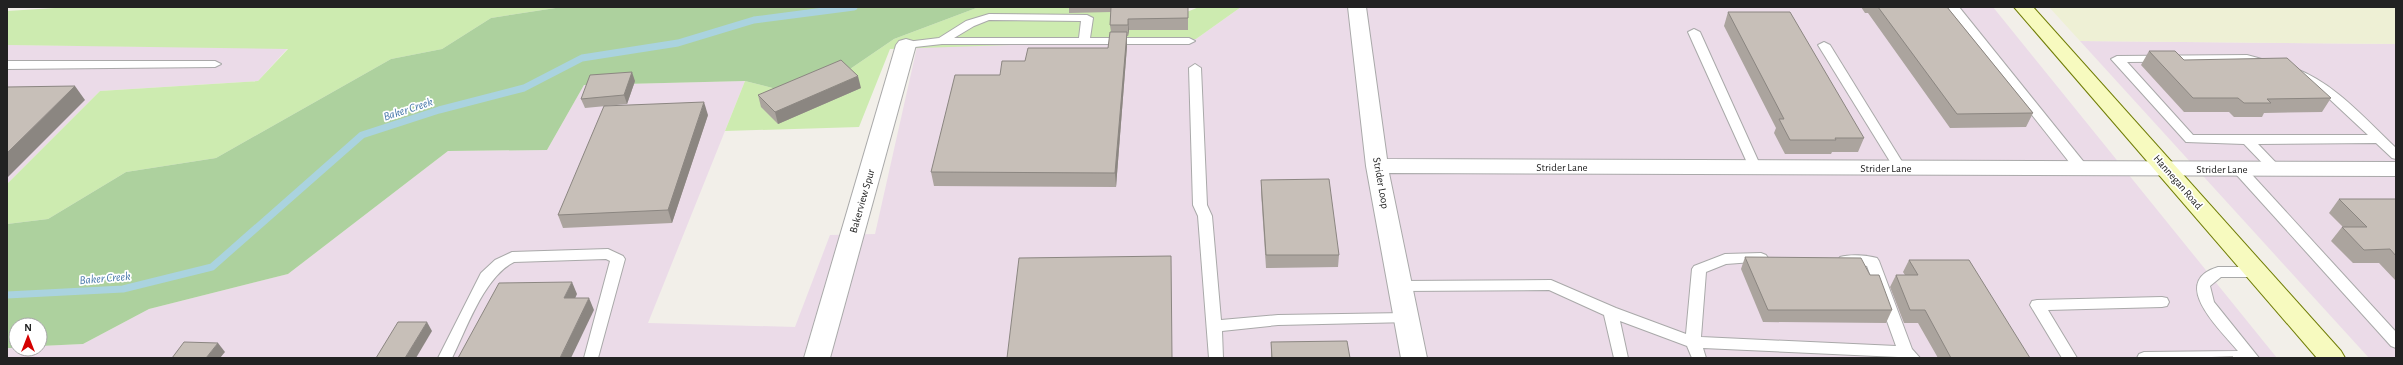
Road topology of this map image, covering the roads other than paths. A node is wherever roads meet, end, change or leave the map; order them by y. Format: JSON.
{"nodes":[{"id":1,"x":1358,"y":7,"type":"edge"},
{"id":2,"x":1953,"y":7,"type":"edge"},
{"id":3,"x":2023,"y":7,"type":"edge"},
{"id":4,"x":1694,"y":32,"type":"dead end"},
{"id":5,"x":942,"y":41,"type":"junction"},
{"id":6,"x":1084,"y":41,"type":"junction"},
{"id":7,"x":1189,"y":41,"type":"dead end"},
{"id":8,"x":906,"y":45,"type":"joint"},
{"id":9,"x":1824,"y":45,"type":"dead end"},
{"id":10,"x":215,"y":64,"type":"dead end"},
{"id":11,"x":7,"y":65,"type":"edge"},
{"id":12,"x":1196,"y":68,"type":"dead end"},
{"id":13,"x":2379,"y":139,"type":"junction"},
{"id":14,"x":2247,"y":140,"type":"junction"},
{"id":15,"x":2396,"y":155,"type":"edge"},
{"id":16,"x":1377,"y":166,"type":"junction"},
{"id":17,"x":1755,"y":167,"type":"junction"},
{"id":18,"x":1900,"y":168,"type":"junction"},
{"id":19,"x":2082,"y":168,"type":"junction"},
{"id":20,"x":2166,"y":169,"type":"junction"},
{"id":21,"x":2239,"y":169,"type":"junction"},
{"id":22,"x":2276,"y":169,"type":"junction"},
{"id":23,"x":2396,"y":169,"type":"edge"},
{"id":24,"x":1772,"y":258,"type":"edge"},
{"id":25,"x":1833,"y":260,"type":"edge"},
{"id":26,"x":2257,"y":272,"type":"junction"},
{"id":27,"x":1400,"y":286,"type":"junction"},
{"id":28,"x":2162,"y":302,"type":"dead end"},
{"id":29,"x":1611,"y":312,"type":"junction"},
{"id":30,"x":1406,"y":318,"type":"junction"},
{"id":31,"x":1214,"y":326,"type":"junction"},
{"id":32,"x":1693,"y":342,"type":"junction"},
{"id":33,"x":2396,"y":342,"type":"edge"},
{"id":34,"x":1909,"y":355,"type":"edge"},
{"id":35,"x":2252,"y":357,"type":"edge"},
{"id":36,"x":445,"y":358,"type":"edge"},
{"id":37,"x":591,"y":358,"type":"edge"},
{"id":38,"x":817,"y":358,"type":"edge"},
{"id":39,"x":1216,"y":358,"type":"edge"},
{"id":40,"x":1414,"y":358,"type":"edge"},
{"id":41,"x":1621,"y":358,"type":"edge"},
{"id":42,"x":1699,"y":358,"type":"edge"},
{"id":43,"x":2070,"y":358,"type":"edge"},
{"id":44,"x":2144,"y":358,"type":"edge"},
{"id":45,"x":2332,"y":358,"type":"edge"}],
"edges":[{"from":1,"to":16,"type":"street","name":"Strider Loop"},
{"from":2,"to":19,"type":"lane"},
{"from":3,"to":20,"type":"main road","name":"Hannegan Road"},
{"from":4,"to":17,"type":"lane"},
{"from":5,"to":6,"type":"lane"},
{"from":5,"to":6,"type":"lane"},
{"from":5,"to":8,"type":"lane"},
{"from":6,"to":7,"type":"lane"},
{"from":8,"to":38,"type":"street","name":"Bakerview Spur"},
{"from":9,"to":18,"type":"lane"},
{"from":10,"to":11,"type":"lane"},
{"from":12,"to":31,"type":"lane"},
{"from":13,"to":14,"type":"lane"},
{"from":13,"to":14,"type":"lane"},
{"from":13,"to":15,"type":"lane"},
{"from":14,"to":22,"type":"lane"},
{"from":16,"to":17,"type":"street","name":"Strider Lane"},
{"from":16,"to":27,"type":"street","name":"Strider Loop"},
{"from":17,"to":18,"type":"street","name":"Strider Lane"},
{"from":18,"to":19,"type":"street","name":"Strider Lane"},
{"from":19,"to":20,"type":"street","name":"Strider Lane"},
{"from":20,"to":21,"type":"street","name":"Strider Lane"},
{"from":20,"to":26,"type":"main road","name":"Hannegan Road"},
{"from":21,"to":22,"type":"street","name":"Strider Lane"},
{"from":21,"to":33,"type":"lane"},
{"from":22,"to":23,"type":"street","name":"Strider Lane"},
{"from":24,"to":32,"type":"lane"},
{"from":25,"to":34,"type":"lane"},
{"from":26,"to":35,"type":"lane"},
{"from":26,"to":45,"type":"main road","name":"Hannegan Road"},
{"from":27,"to":29,"type":"lane"},
{"from":27,"to":30,"type":"street","name":"Strider Loop"},
{"from":28,"to":43,"type":"lane"},
{"from":29,"to":32,"type":"lane"},
{"from":29,"to":41,"type":"lane"},
{"from":30,"to":31,"type":"lane"},
{"from":30,"to":40,"type":"street","name":"Strider Loop"},
{"from":31,"to":39,"type":"lane"},
{"from":32,"to":34,"type":"lane"},
{"from":32,"to":42,"type":"lane"},
{"from":35,"to":44,"type":"lane"},
{"from":36,"to":37,"type":"lane"}]}
